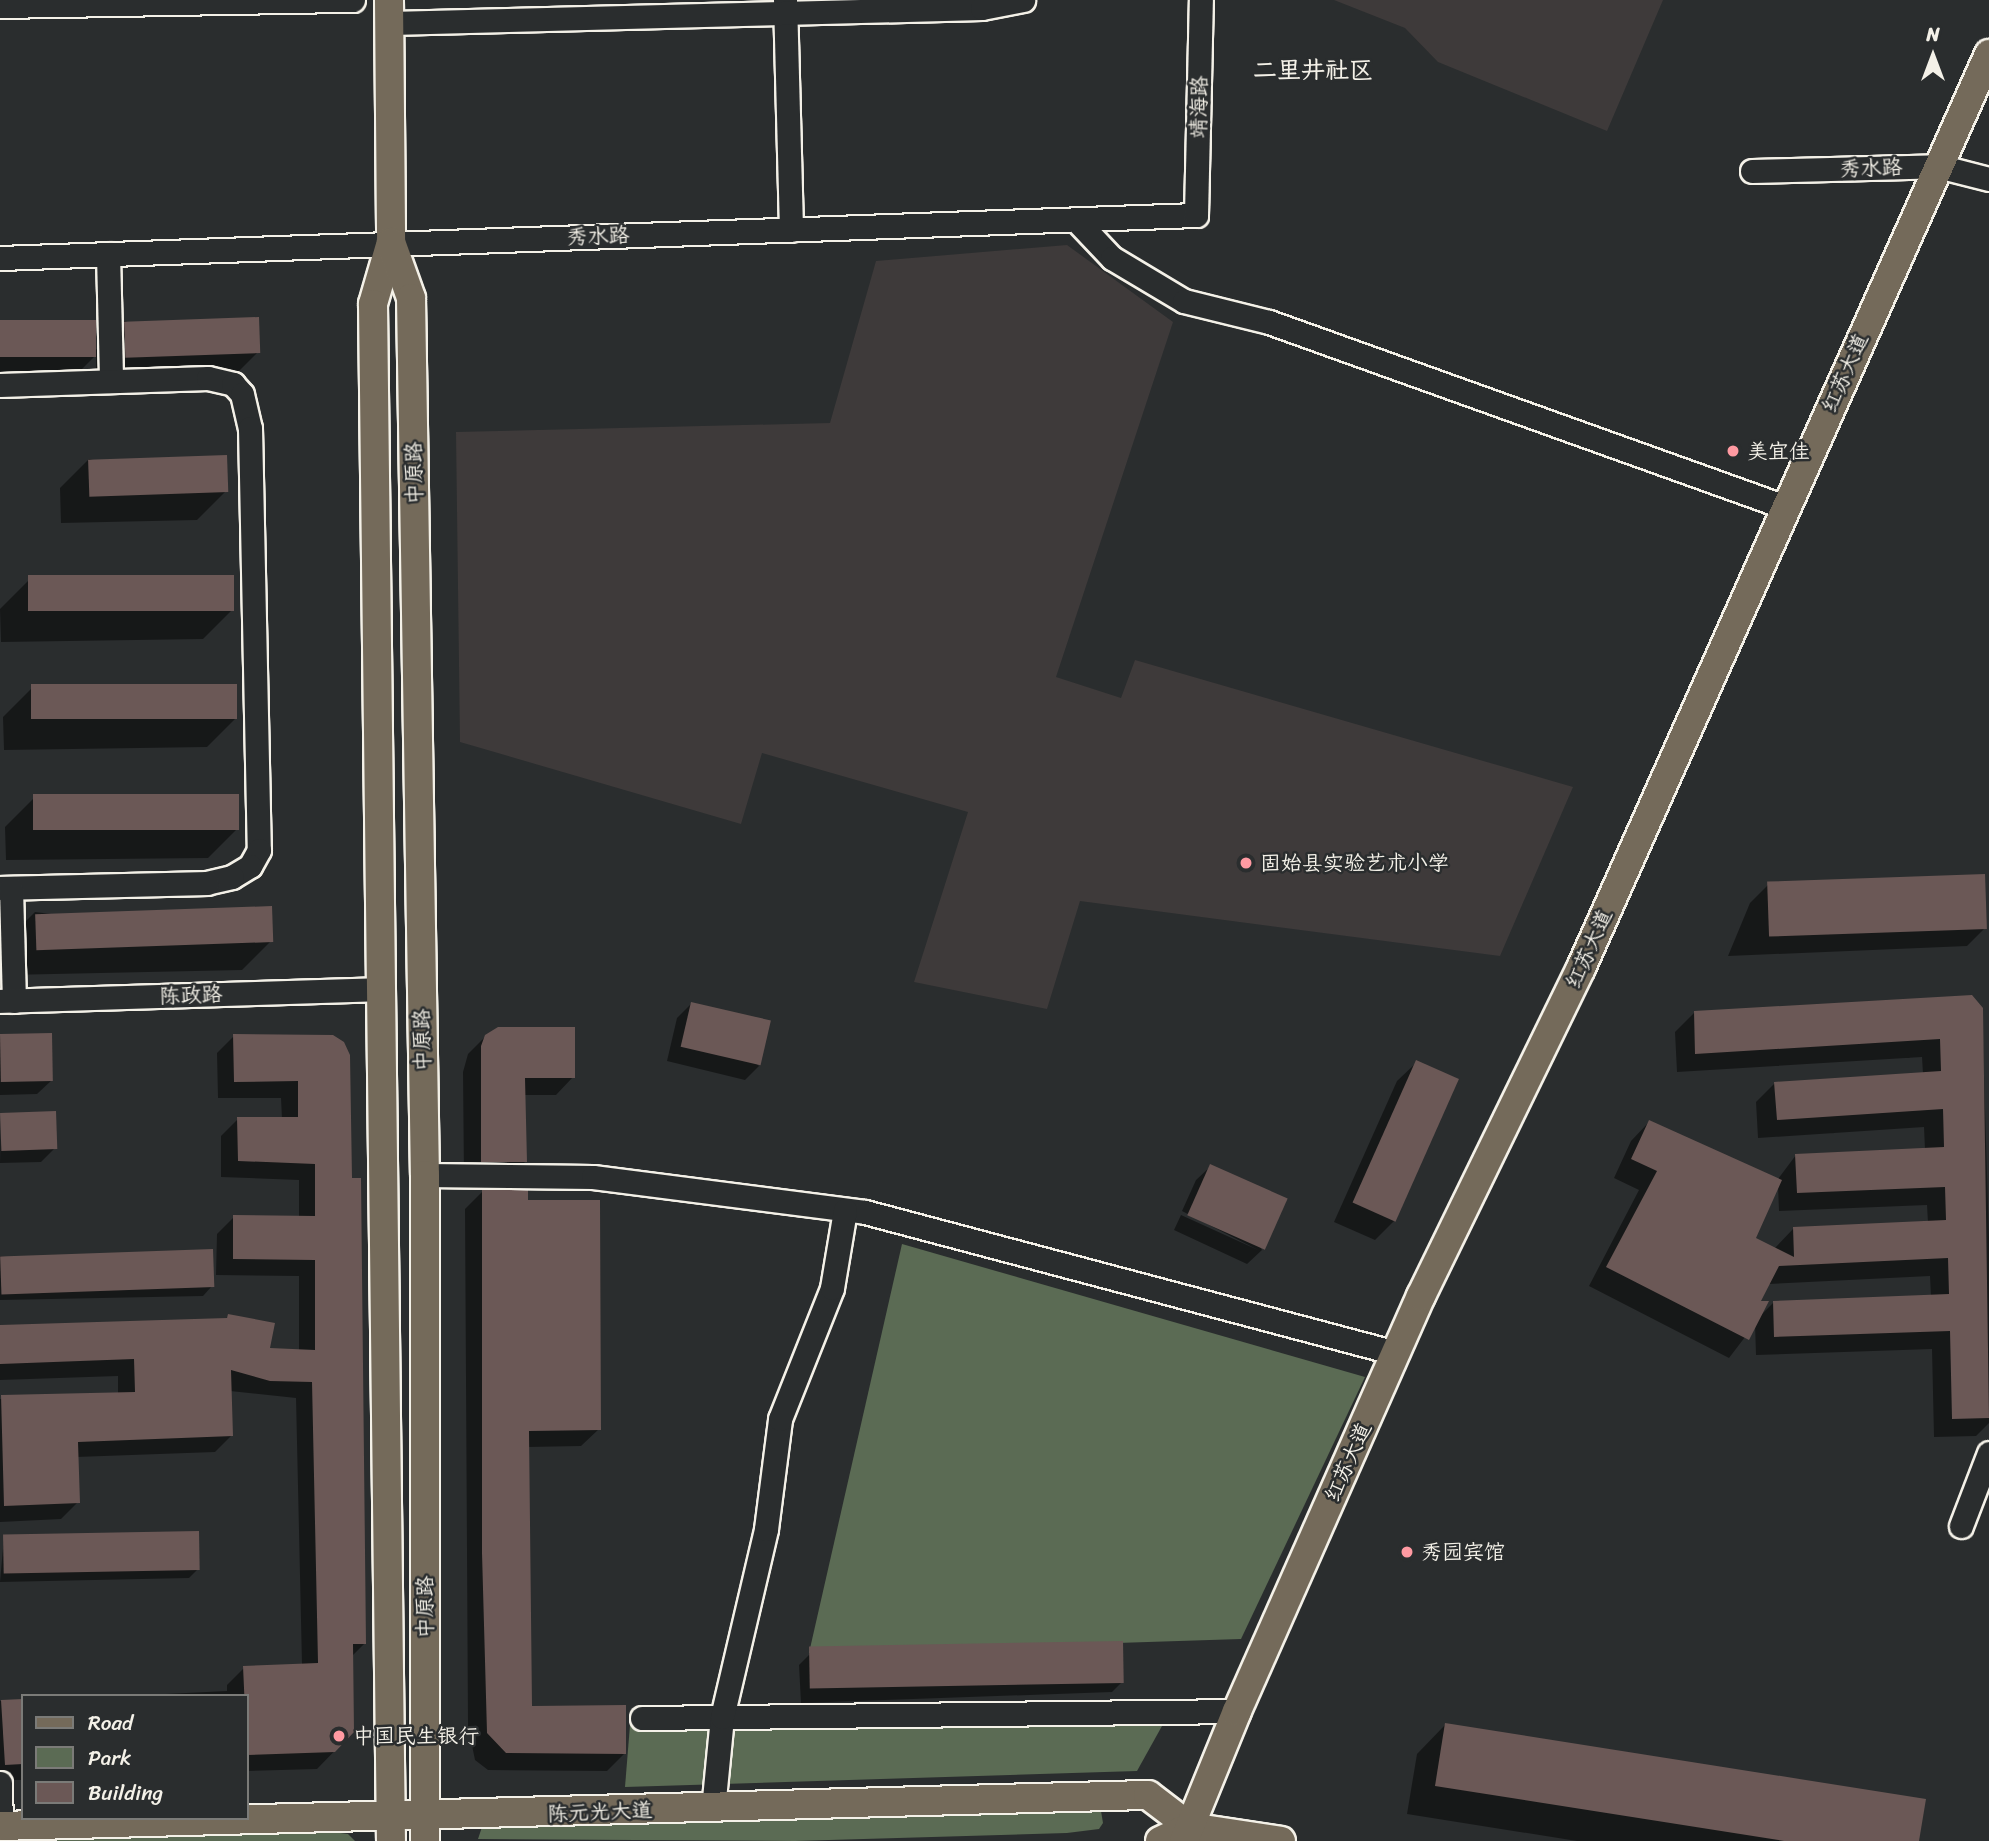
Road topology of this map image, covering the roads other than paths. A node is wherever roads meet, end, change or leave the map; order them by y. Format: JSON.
{"nodes":[{"id":1,"x":353,"y":0,"type":"edge"},
{"id":2,"x":1023,"y":0,"type":"edge"},
{"id":3,"x":1201,"y":0,"type":"edge"},
{"id":4,"x":251,"y":1,"type":"edge"},
{"id":5,"x":0,"y":6,"type":"edge"},
{"id":6,"x":785,"y":7,"type":"edge"},
{"id":7,"x":390,"y":11,"type":"edge"},
{"id":8,"x":1989,"y":54,"type":"edge"},
{"id":9,"x":1938,"y":166,"type":"junction"},
{"id":10,"x":1752,"y":171,"type":"dead end"},
{"id":11,"x":1989,"y":179,"type":"edge"},
{"id":12,"x":1196,"y":215,"type":"joint"},
{"id":13,"x":1077,"y":221,"type":"junction"},
{"id":14,"x":791,"y":230,"type":"junction"},
{"id":15,"x":391,"y":242,"type":"junction"},
{"id":16,"x":108,"y":254,"type":"junction"},
{"id":17,"x":0,"y":258,"type":"edge"},
{"id":18,"x":111,"y":382,"type":"junction"},
{"id":19,"x":0,"y":385,"type":"edge"},
{"id":20,"x":1785,"y":507,"type":"junction"},
{"id":21,"x":5,"y":888,"type":"edge"},
{"id":22,"x":381,"y":989,"type":"junction"},
{"id":23,"x":7,"y":1001,"type":"edge"},
{"id":24,"x":425,"y":1175,"type":"junction"},
{"id":25,"x":845,"y":1210,"type":"junction"},
{"id":26,"x":1396,"y":1353,"type":"junction"},
{"id":27,"x":1989,"y":1453,"type":"edge"},
{"id":28,"x":1961,"y":1526,"type":"dead end"},
{"id":29,"x":1237,"y":1711,"type":"junction"},
{"id":30,"x":722,"y":1717,"type":"junction"},
{"id":31,"x":642,"y":1718,"type":"dead end"},
{"id":32,"x":0,"y":1783,"type":"edge"},
{"id":33,"x":713,"y":1809,"type":"junction"},
{"id":34,"x":1,"y":1826,"type":"edge"},
{"id":35,"x":390,"y":1828,"type":"edge"},
{"id":36,"x":425,"y":1829,"type":"edge"},
{"id":37,"x":1187,"y":1834,"type":"edge"},
{"id":38,"x":1160,"y":1841,"type":"edge"},
{"id":39,"x":1281,"y":1841,"type":"edge"}],
"edges":[{"from":1,"to":4,"type":"street"},
{"from":2,"to":6,"type":"street"},
{"from":3,"to":12,"type":"street","name":"靖海路"},
{"from":4,"to":5,"type":"street"},
{"from":6,"to":7,"type":"street"},
{"from":6,"to":14,"type":"street"},
{"from":7,"to":15,"type":"main road","name":"中原路"},
{"from":8,"to":9,"type":"main road","name":"红苏大道"},
{"from":9,"to":10,"type":"street","name":"秀水路"},
{"from":9,"to":11,"type":"street","name":"秀水路"},
{"from":9,"to":20,"type":"main road","name":"红苏大道"},
{"from":12,"to":13,"type":"street","name":"秀水路"},
{"from":13,"to":14,"type":"street","name":"秀水路"},
{"from":13,"to":20,"type":"street"},
{"from":14,"to":15,"type":"street","name":"秀水路"},
{"from":15,"to":16,"type":"street","name":"秀水路"},
{"from":15,"to":22,"type":"main road","name":"中原路"},
{"from":15,"to":24,"type":"main road","name":"中原路"},
{"from":16,"to":17,"type":"street","name":"秀水路"},
{"from":16,"to":18,"type":"street"},
{"from":18,"to":19,"type":"street"},
{"from":18,"to":21,"type":"street"},
{"from":20,"to":26,"type":"main road","name":"红苏大道"},
{"from":21,"to":23,"type":"street"},
{"from":22,"to":23,"type":"street","name":"陈政路"},
{"from":22,"to":35,"type":"main road","name":"中原路"},
{"from":24,"to":25,"type":"street"},
{"from":24,"to":36,"type":"main road","name":"中原路"},
{"from":25,"to":26,"type":"street"},
{"from":25,"to":30,"type":"street"},
{"from":26,"to":29,"type":"main road","name":"红苏大道"},
{"from":27,"to":28,"type":"street"},
{"from":29,"to":30,"type":"street"},
{"from":29,"to":37,"type":"main road","name":"红苏大道"},
{"from":30,"to":31,"type":"street"},
{"from":30,"to":33,"type":"street"},
{"from":32,"to":34,"type":"street"},
{"from":33,"to":36,"type":"main road","name":"陈元光大道"},
{"from":33,"to":37,"type":"main road","name":"陈元光大道"},
{"from":34,"to":35,"type":"main road","name":"陈元光大道"},
{"from":35,"to":36,"type":"main road","name":"陈元光大道"},
{"from":37,"to":38,"type":"main road"},
{"from":37,"to":39,"type":"main road","name":"陈元光大道"}]}
